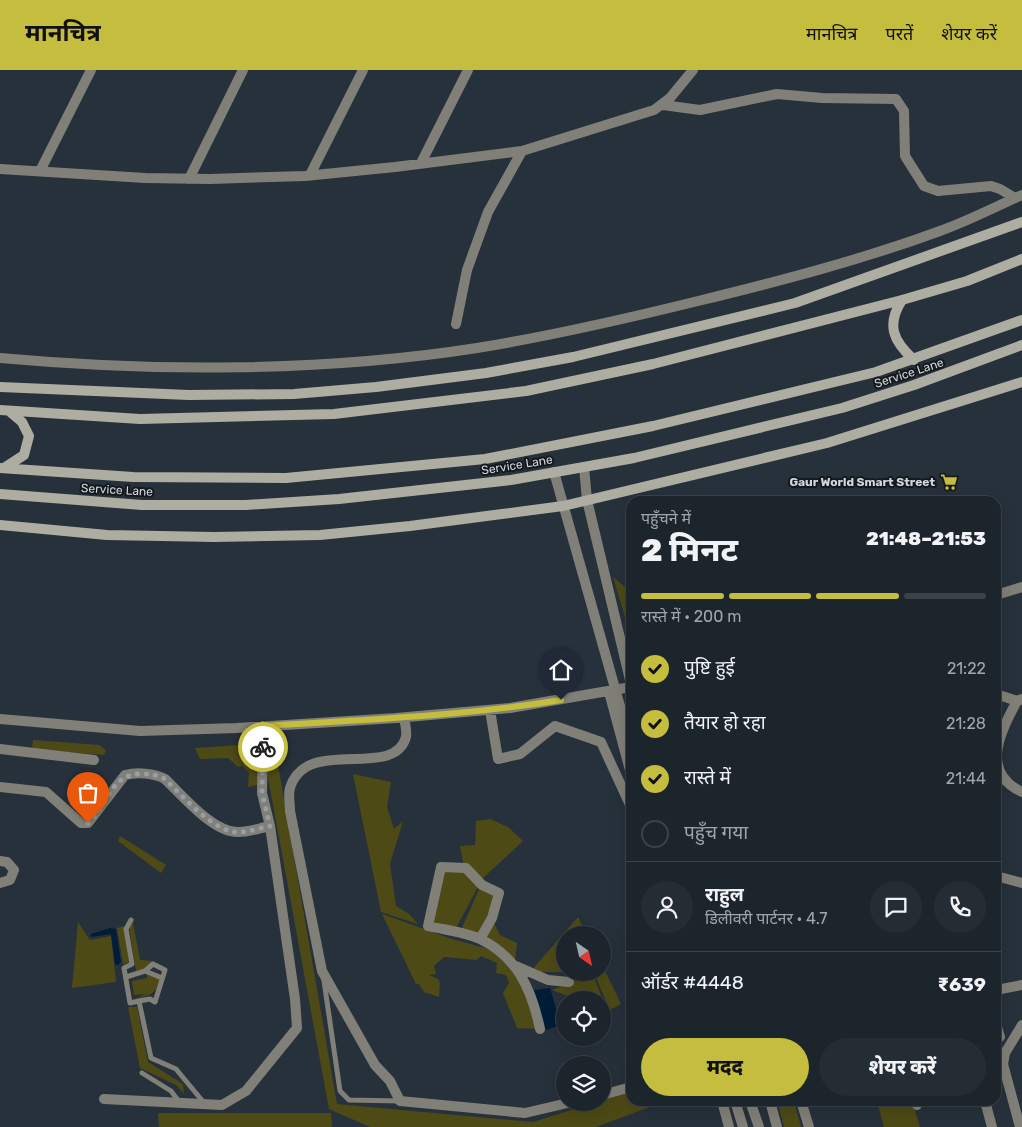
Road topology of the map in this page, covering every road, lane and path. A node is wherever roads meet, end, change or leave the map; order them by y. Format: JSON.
{"nodes":[{"id":1,"x":91,"y":70,"type":"edge"},
{"id":2,"x":243,"y":70,"type":"edge"},
{"id":3,"x":363,"y":70,"type":"edge"},
{"id":4,"x":468,"y":70,"type":"edge"},
{"id":5,"x":693,"y":70,"type":"edge"},
{"id":6,"x":663,"y":105,"type":"junction"},
{"id":7,"x":522,"y":151,"type":"junction"},
{"id":8,"x":421,"y":163,"type":"junction"},
{"id":9,"x":0,"y":169,"type":"edge"},
{"id":10,"x":40,"y":171,"type":"junction"},
{"id":11,"x":310,"y":175,"type":"junction"},
{"id":12,"x":189,"y":179,"type":"junction"},
{"id":13,"x":1018,"y":197,"type":"edge"},
{"id":14,"x":1022,"y":222,"type":"edge"},
{"id":15,"x":1022,"y":258,"type":"edge"},
{"id":16,"x":902,"y":300,"type":"junction"},
{"id":17,"x":1022,"y":320,"type":"edge"},
{"id":18,"x":456,"y":324,"type":"dead end"},
{"id":19,"x":1022,"y":345,"type":"edge"},
{"id":20,"x":0,"y":358,"type":"edge"},
{"id":21,"x":914,"y":360,"type":"junction"},
{"id":22,"x":1022,"y":382,"type":"edge"},
{"id":23,"x":0,"y":387,"type":"edge"},
{"id":24,"x":4,"y":411,"type":"edge"},
{"id":25,"x":584,"y":467,"type":"junction"},
{"id":26,"x":2,"y":468,"type":"edge"},
{"id":27,"x":554,"y":472,"type":"junction"},
{"id":28,"x":0,"y":494,"type":"edge"},
{"id":29,"x":587,"y":500,"type":"junction"},
{"id":30,"x":563,"y":506,"type":"junction"},
{"id":31,"x":0,"y":526,"type":"edge"},
{"id":32,"x":1022,"y":586,"type":"edge"},
{"id":33,"x":1001,"y":592,"type":"edge"},
{"id":34,"x":626,"y":665,"type":"edge"},
{"id":35,"x":626,"y":687,"type":"edge"},
{"id":36,"x":612,"y":691,"type":"junction"},
{"id":37,"x":1001,"y":695,"type":"edge"},
{"id":38,"x":1020,"y":700,"type":"edge"},
{"id":39,"x":490,"y":710,"type":"junction"},
{"id":40,"x":404,"y":718,"type":"junction"},
{"id":41,"x":0,"y":719,"type":"edge"},
{"id":42,"x":263,"y":726,"type":"junction"},
{"id":43,"x":626,"y":731,"type":"edge"},
{"id":44,"x":1001,"y":732,"type":"edge"},
{"id":45,"x":0,"y":749,"type":"edge"},
{"id":46,"x":626,"y":752,"type":"edge"},
{"id":47,"x":94,"y":760,"type":"dead end"},
{"id":48,"x":1001,"y":773,"type":"edge"},
{"id":49,"x":0,"y":787,"type":"edge"},
{"id":50,"x":1022,"y":792,"type":"edge"},
{"id":51,"x":626,"y":796,"type":"edge"},
{"id":52,"x":270,"y":826,"type":"junction"},
{"id":53,"x":0,"y":861,"type":"edge"},
{"id":54,"x":1001,"y":877,"type":"edge"},
{"id":55,"x":0,"y":883,"type":"edge"},
{"id":56,"x":1022,"y":883,"type":"edge"},
{"id":57,"x":131,"y":920,"type":"dead end"},
{"id":58,"x":480,"y":939,"type":"junction"},
{"id":59,"x":509,"y":959,"type":"junction"},
{"id":60,"x":145,"y":971,"type":"junction"},
{"id":61,"x":322,"y":971,"type":"junction"},
{"id":62,"x":126,"y":977,"type":"junction"},
{"id":63,"x":162,"y":978,"type":"junction"},
{"id":64,"x":569,"y":982,"type":"dead end"},
{"id":65,"x":1022,"y":985,"type":"edge"},
{"id":66,"x":1001,"y":989,"type":"edge"},
{"id":67,"x":139,"y":1001,"type":"junction"},
{"id":68,"x":1022,"y":1025,"type":"edge"},
{"id":69,"x":540,"y":1029,"type":"dead end"},
{"id":70,"x":142,"y":1072,"type":"dead end"},
{"id":71,"x":626,"y":1088,"type":"edge"},
{"id":72,"x":611,"y":1093,"type":"edge"},
{"id":73,"x":104,"y":1099,"type":"dead end"},
{"id":74,"x":400,"y":1100,"type":"junction"},
{"id":75,"x":180,"y":1103,"type":"junction"},
{"id":76,"x":205,"y":1104,"type":"junction"},
{"id":77,"x":556,"y":1106,"type":"edge"},
{"id":78,"x":723,"y":1106,"type":"edge"},
{"id":79,"x":737,"y":1106,"type":"edge"},
{"id":80,"x":752,"y":1106,"type":"edge"},
{"id":81,"x":771,"y":1106,"type":"edge"},
{"id":82,"x":802,"y":1106,"type":"edge"},
{"id":83,"x":986,"y":1106,"type":"edge"},
{"id":84,"x":729,"y":1127,"type":"edge"},
{"id":85,"x":743,"y":1127,"type":"edge"},
{"id":86,"x":759,"y":1127,"type":"edge"},
{"id":87,"x":777,"y":1127,"type":"edge"},
{"id":88,"x":808,"y":1127,"type":"edge"},
{"id":89,"x":992,"y":1127,"type":"edge"},
{"id":90,"x":1020,"y":1127,"type":"edge"}],
"edges":[{"from":1,"to":10,"type":"street"},
{"from":2,"to":12,"type":"street"},
{"from":3,"to":11,"type":"street"},
{"from":4,"to":8,"type":"street"},
{"from":5,"to":6,"type":"street"},
{"from":6,"to":7,"type":"street"},
{"from":6,"to":13,"type":"street"},
{"from":7,"to":8,"type":"street"},
{"from":7,"to":18,"type":"street"},
{"from":8,"to":11,"type":"street"},
{"from":9,"to":10,"type":"street"},
{"from":10,"to":12,"type":"street"},
{"from":11,"to":12,"type":"street"},
{"from":13,"to":20,"type":"street"},
{"from":14,"to":23,"type":"street"},
{"from":15,"to":16,"type":"street"},
{"from":16,"to":21,"type":"street"},
{"from":16,"to":24,"type":"street"},
{"from":17,"to":21,"type":"street"},
{"from":19,"to":25,"type":"street","name":"Service Lane"},
{"from":21,"to":26,"type":"street"},
{"from":22,"to":29,"type":"street"},
{"from":24,"to":26,"type":"street"},
{"from":25,"to":27,"type":"street","name":"Service Lane"},
{"from":25,"to":29,"type":"street"},
{"from":27,"to":28,"type":"street","name":"Service Lane"},
{"from":27,"to":30,"type":"street"},
{"from":29,"to":30,"type":"street"},
{"from":29,"to":34,"type":"street"},
{"from":30,"to":31,"type":"street"},
{"from":30,"to":36,"type":"street"},
{"from":32,"to":33,"type":"street"},
{"from":35,"to":36,"type":"street"},
{"from":36,"to":39,"type":"street"},
{"from":36,"to":43,"type":"street"},
{"from":36,"to":46,"type":"street"},
{"from":37,"to":38,"type":"street"},
{"from":38,"to":44,"type":"street"},
{"from":39,"to":40,"type":"street"},
{"from":39,"to":51,"type":"street"},
{"from":40,"to":42,"type":"street"},
{"from":40,"to":61,"type":"street"},
{"from":41,"to":42,"type":"street"},
{"from":42,"to":52,"type":"street"},
{"from":45,"to":47,"type":"street"},
{"from":48,"to":50,"type":"street"},
{"from":49,"to":52,"type":"street"},
{"from":52,"to":76,"type":"street"},
{"from":53,"to":55,"type":"street"},
{"from":54,"to":56,"type":"street"},
{"from":57,"to":62,"type":"lane"},
{"from":58,"to":58,"type":"street"},
{"from":58,"to":59,"type":"street"},
{"from":59,"to":64,"type":"street"},
{"from":59,"to":69,"type":"street"},
{"from":60,"to":62,"type":"lane"},
{"from":60,"to":63,"type":"lane"},
{"from":60,"to":63,"type":"lane"},
{"from":61,"to":74,"type":"street"},
{"from":61,"to":74,"type":"lane"},
{"from":62,"to":67,"type":"lane"},
{"from":63,"to":67,"type":"lane"},
{"from":65,"to":66,"type":"street"},
{"from":67,"to":76,"type":"lane"},
{"from":68,"to":90,"type":"street"},
{"from":70,"to":75,"type":"lane"},
{"from":71,"to":72,"type":"street"},
{"from":73,"to":75,"type":"street"},
{"from":74,"to":77,"type":"street"},
{"from":75,"to":76,"type":"street"},
{"from":78,"to":84,"type":"street"},
{"from":79,"to":85,"type":"street"},
{"from":80,"to":86,"type":"street"},
{"from":81,"to":87,"type":"street"},
{"from":82,"to":88,"type":"street"},
{"from":83,"to":89,"type":"street"}]}
